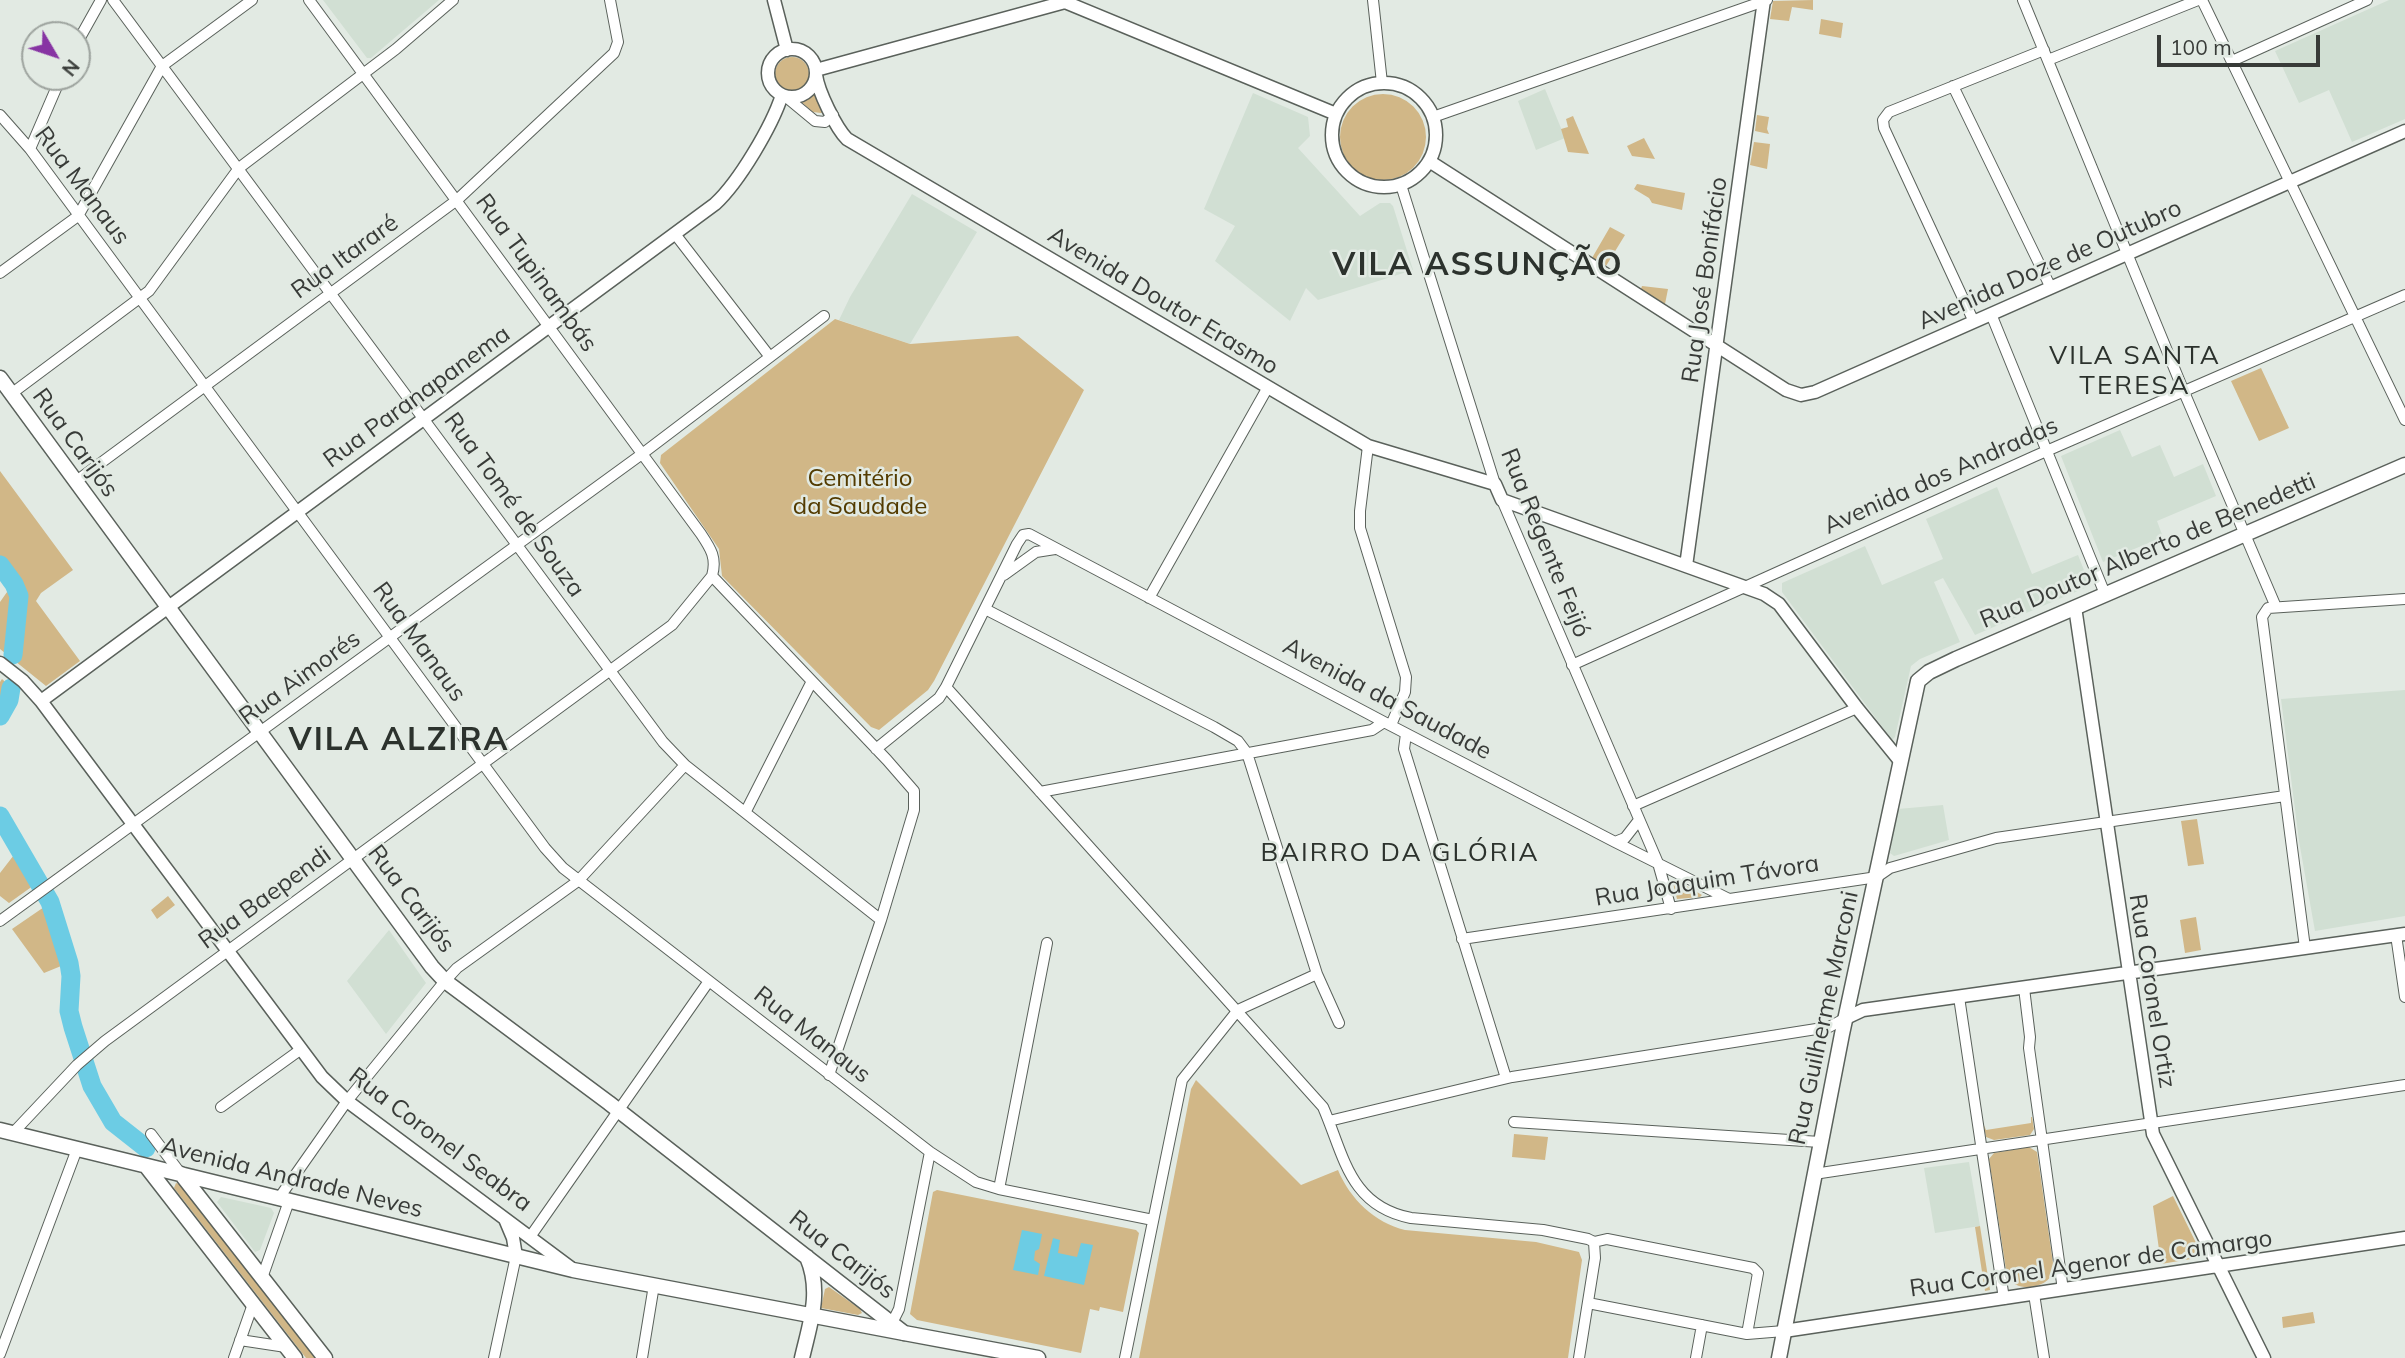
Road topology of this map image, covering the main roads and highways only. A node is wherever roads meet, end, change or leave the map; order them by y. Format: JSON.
{"nodes":[{"id":1,"x":0,"y":378,"type":"edge"},
{"id":2,"x":2405,"y":465,"type":"edge"},
{"id":3,"x":1916,"y":687,"type":"joint"},
{"id":4,"x":7,"y":1132,"type":"edge"},
{"id":5,"x":146,"y":1166,"type":"junction"},
{"id":6,"x":181,"y":1174,"type":"junction"},
{"id":7,"x":806,"y":1256,"type":"junction"},
{"id":8,"x":573,"y":1270,"type":"joint"},
{"id":9,"x":842,"y":1284,"type":"junction"},
{"id":10,"x":816,"y":1289,"type":"junction"},
{"id":11,"x":811,"y":1314,"type":"junction"},
{"id":12,"x":904,"y":1333,"type":"junction"},
{"id":13,"x":967,"y":1351,"type":"edge"},
{"id":14,"x":290,"y":1352,"type":"edge"},
{"id":15,"x":325,"y":1358,"type":"edge"},
{"id":16,"x":802,"y":1358,"type":"edge"},
{"id":17,"x":1038,"y":1358,"type":"edge"},
{"id":18,"x":1779,"y":1358,"type":"edge"}],
"edges":[{"from":1,"to":7,"type":"main road","name":"Rua Carijós"},
{"from":2,"to":3,"type":"main road","name":"Rua Doutor Alberto de Benedetti"},
{"from":3,"to":18,"type":"main road","name":"Rua Guilherme Marconi"},
{"from":4,"to":5,"type":"main road","name":"Avenida Andrade Neves"},
{"from":5,"to":6,"type":"main road","name":"Avenida Andrade Neves"},
{"from":5,"to":14,"type":"main road"},
{"from":6,"to":8,"type":"main road","name":"Avenida Andrade Neves"},
{"from":6,"to":15,"type":"main road"},
{"from":7,"to":9,"type":"main road","name":"Rua Carijós"},
{"from":7,"to":10,"type":"main road"},
{"from":8,"to":11,"type":"main road","name":"Rua Coronel Seabra"},
{"from":9,"to":10,"type":"main road"},
{"from":9,"to":12,"type":"main road","name":"Rua Carijós"},
{"from":10,"to":11,"type":"main road"},
{"from":11,"to":12,"type":"main road","name":"Rua Coronel Seabra"},
{"from":11,"to":16,"type":"main road"},
{"from":12,"to":13,"type":"main road","name":"Rua Coronel Seabra"},
{"from":13,"to":17,"type":"main road","name":"Rua Coronel Seabra"}]}
